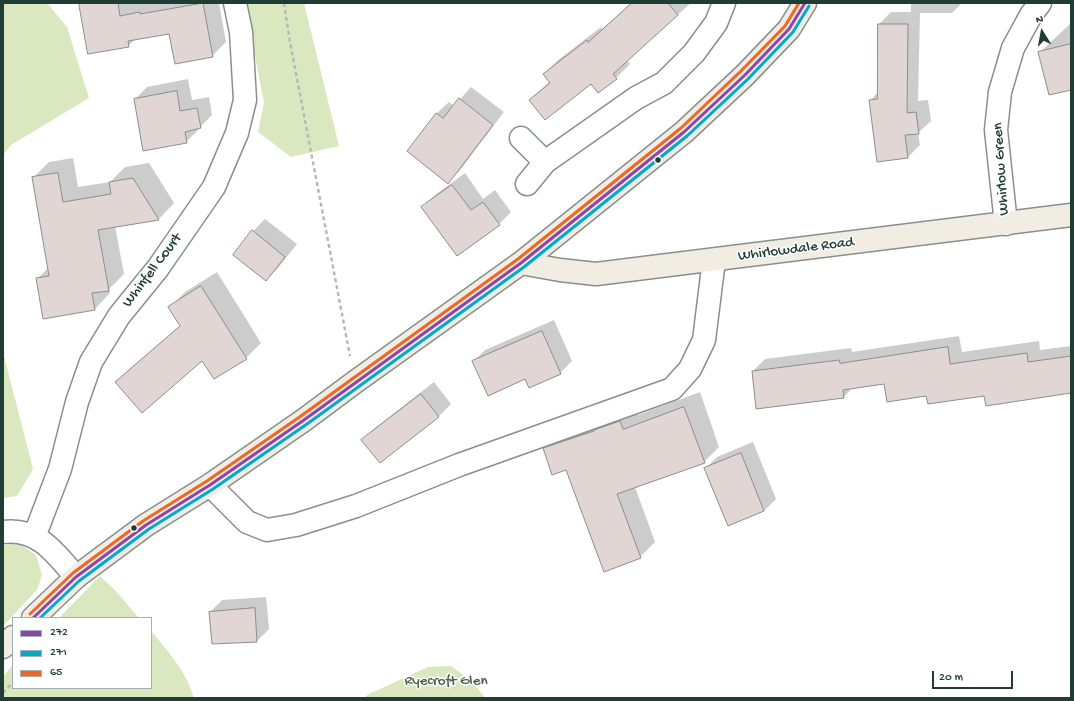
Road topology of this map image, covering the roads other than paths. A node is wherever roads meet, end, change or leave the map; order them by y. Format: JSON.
{"nodes":[{"id":1,"x":235,"y":3,"type":"edge"},
{"id":2,"x":724,"y":3,"type":"edge"},
{"id":3,"x":805,"y":3,"type":"edge"},
{"id":4,"x":1040,"y":3,"type":"edge"},
{"id":5,"x":521,"y":138,"type":"dead end"},
{"id":6,"x":545,"y":162,"type":"junction"},
{"id":7,"x":527,"y":184,"type":"dead end"},
{"id":8,"x":1071,"y":215,"type":"edge"},
{"id":9,"x":1006,"y":224,"type":"junction"},
{"id":10,"x":714,"y":260,"type":"junction"},
{"id":11,"x":521,"y":263,"type":"junction"},
{"id":12,"x":210,"y":485,"type":"junction"},
{"id":13,"x":3,"y":532,"type":"edge"},
{"id":14,"x":34,"y":537,"type":"junction"},
{"id":15,"x":76,"y":577,"type":"junction"},
{"id":16,"x":34,"y":617,"type":"edge"},
{"id":17,"x":12,"y":638,"type":"edge"},
{"id":18,"x":3,"y":648,"type":"edge"}],
"edges":[{"from":1,"to":14,"type":"street","name":"Whinfell Court"},
{"from":2,"to":6,"type":"street"},
{"from":3,"to":11,"type":"main road"},
{"from":4,"to":9,"type":"street","name":"Whirlow Green"},
{"from":5,"to":6,"type":"street"},
{"from":6,"to":7,"type":"street"},
{"from":8,"to":9,"type":"main road","name":"Whirlowdale Road"},
{"from":9,"to":10,"type":"main road","name":"Whirlowdale Road"},
{"from":10,"to":11,"type":"main road","name":"Whirlowdale Road"},
{"from":10,"to":12,"type":"street"},
{"from":11,"to":12,"type":"main road"},
{"from":12,"to":15,"type":"main road"},
{"from":13,"to":14,"type":"street"},
{"from":14,"to":15,"type":"street"},
{"from":15,"to":16,"type":"main road"},
{"from":17,"to":18,"type":"main road"}]}
